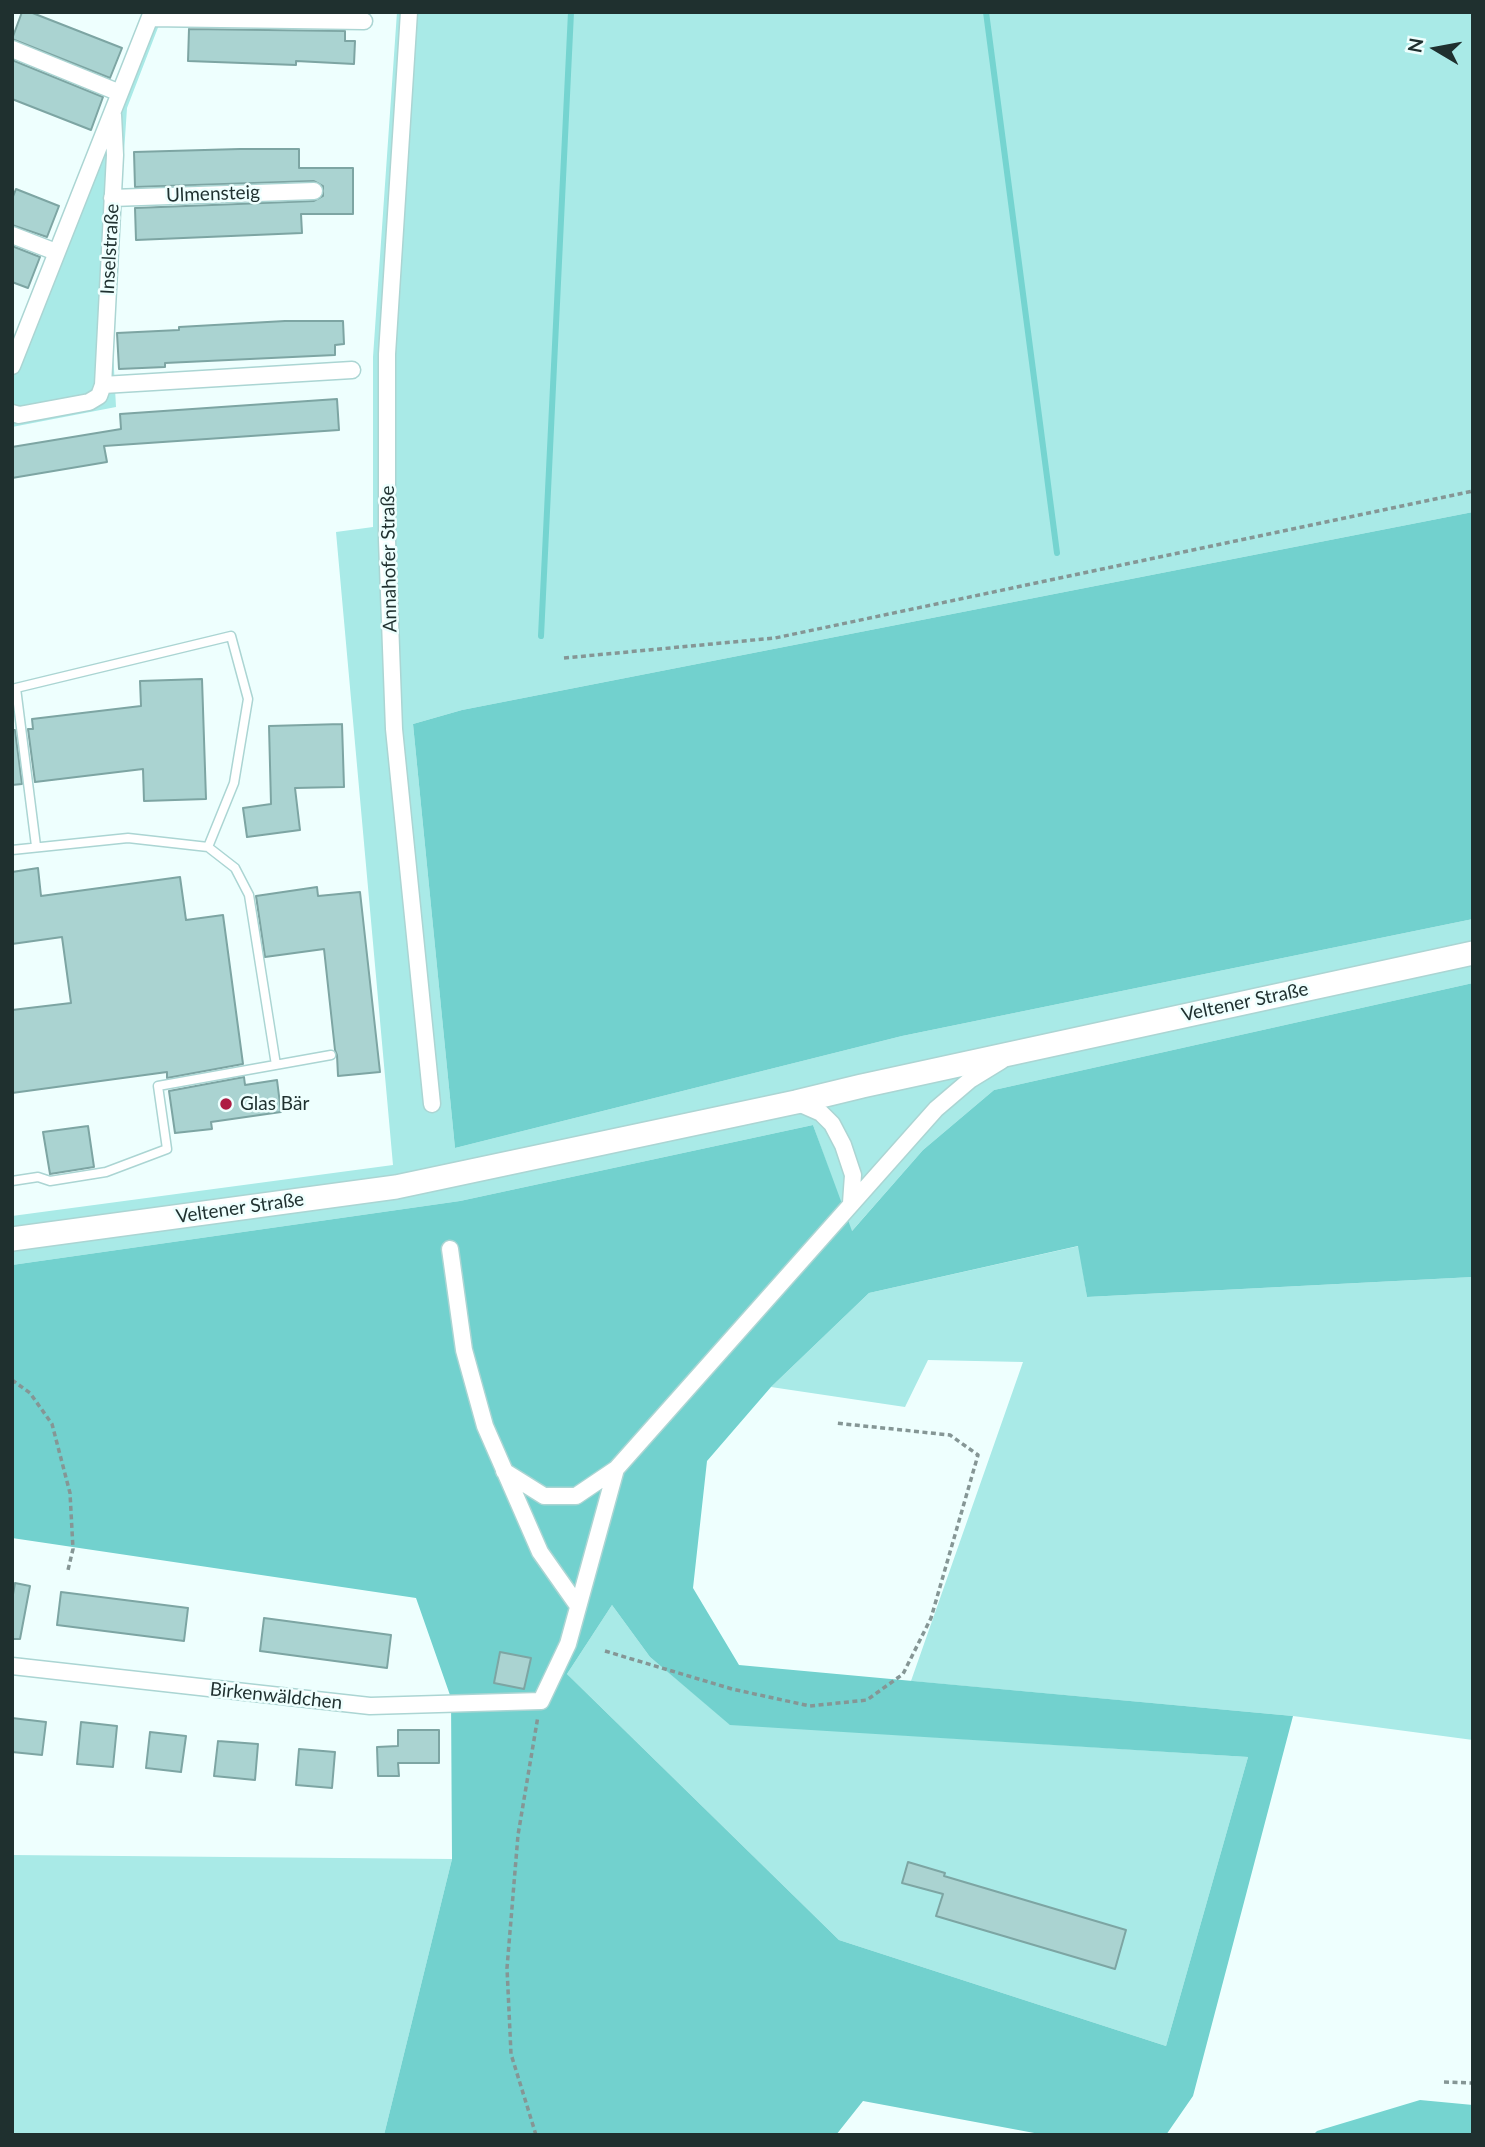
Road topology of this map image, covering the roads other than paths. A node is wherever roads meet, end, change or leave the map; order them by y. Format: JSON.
{"nodes":[{"id":1,"x":409,"y":12,"type":"edge"},
{"id":2,"x":151,"y":15,"type":"edge"},
{"id":3,"x":364,"y":21,"type":"dead end"},
{"id":4,"x":12,"y":49,"type":"edge"},
{"id":5,"x":120,"y":93,"type":"junction"},
{"id":6,"x":113,"y":112,"type":"junction"},
{"id":7,"x":314,"y":191,"type":"dead end"},
{"id":8,"x":112,"y":198,"type":"junction"},
{"id":9,"x":12,"y":234,"type":"edge"},
{"id":10,"x":56,"y":252,"type":"junction"},
{"id":11,"x":12,"y":366,"type":"edge"},
{"id":12,"x":352,"y":370,"type":"dead end"},
{"id":13,"x":103,"y":385,"type":"junction"},
{"id":14,"x":12,"y":413,"type":"edge"},
{"id":15,"x":36,"y":846,"type":"junction"},
{"id":16,"x":208,"y":847,"type":"junction"},
{"id":17,"x":12,"y":850,"type":"edge"},
{"id":18,"x":1473,"y":953,"type":"edge"},
{"id":19,"x":1018,"y":1052,"type":"junction"},
{"id":20,"x":331,"y":1055,"type":"dead end"},
{"id":21,"x":276,"y":1065,"type":"junction"},
{"id":22,"x":796,"y":1102,"type":"junction"},
{"id":23,"x":432,"y":1104,"type":"dead end"},
{"id":24,"x":12,"y":1181,"type":"edge"},
{"id":25,"x":852,"y":1203,"type":"junction"},
{"id":26,"x":12,"y":1239,"type":"edge"},
{"id":27,"x":450,"y":1249,"type":"dead end"},
{"id":28,"x":616,"y":1469,"type":"junction"},
{"id":29,"x":504,"y":1471,"type":"junction"},
{"id":30,"x":578,"y":1606,"type":"junction"},
{"id":31,"x":12,"y":1666,"type":"edge"}],
"edges":[{"from":1,"to":23,"type":"street","name":"Annahofer Straße"},
{"from":2,"to":3,"type":"street"},
{"from":2,"to":5,"type":"street","name":"Inselstraße"},
{"from":4,"to":5,"type":"street"},
{"from":5,"to":6,"type":"street","name":"Inselstraße"},
{"from":6,"to":8,"type":"street","name":"Inselstraße"},
{"from":6,"to":10,"type":"street","name":"Inselstraße"},
{"from":7,"to":8,"type":"street","name":"Ulmensteig"},
{"from":8,"to":13,"type":"street","name":"Inselstraße"},
{"from":9,"to":10,"type":"street"},
{"from":10,"to":11,"type":"street","name":"Inselstraße"},
{"from":12,"to":13,"type":"street"},
{"from":13,"to":14,"type":"street"},
{"from":15,"to":16,"type":"lane"},
{"from":15,"to":16,"type":"lane"},
{"from":15,"to":17,"type":"lane"},
{"from":16,"to":21,"type":"lane"},
{"from":18,"to":19,"type":"main road","name":"Veltener Straße"},
{"from":19,"to":22,"type":"main road","name":"Veltener Straße"},
{"from":19,"to":25,"type":"street"},
{"from":20,"to":21,"type":"lane"},
{"from":21,"to":24,"type":"lane"},
{"from":22,"to":25,"type":"street"},
{"from":22,"to":26,"type":"main road","name":"Veltener Straße"},
{"from":25,"to":28,"type":"street"},
{"from":27,"to":29,"type":"street"},
{"from":28,"to":29,"type":"street"},
{"from":28,"to":30,"type":"street"},
{"from":29,"to":30,"type":"street"},
{"from":30,"to":31,"type":"street","name":"Birkenwäldchen"}]}
